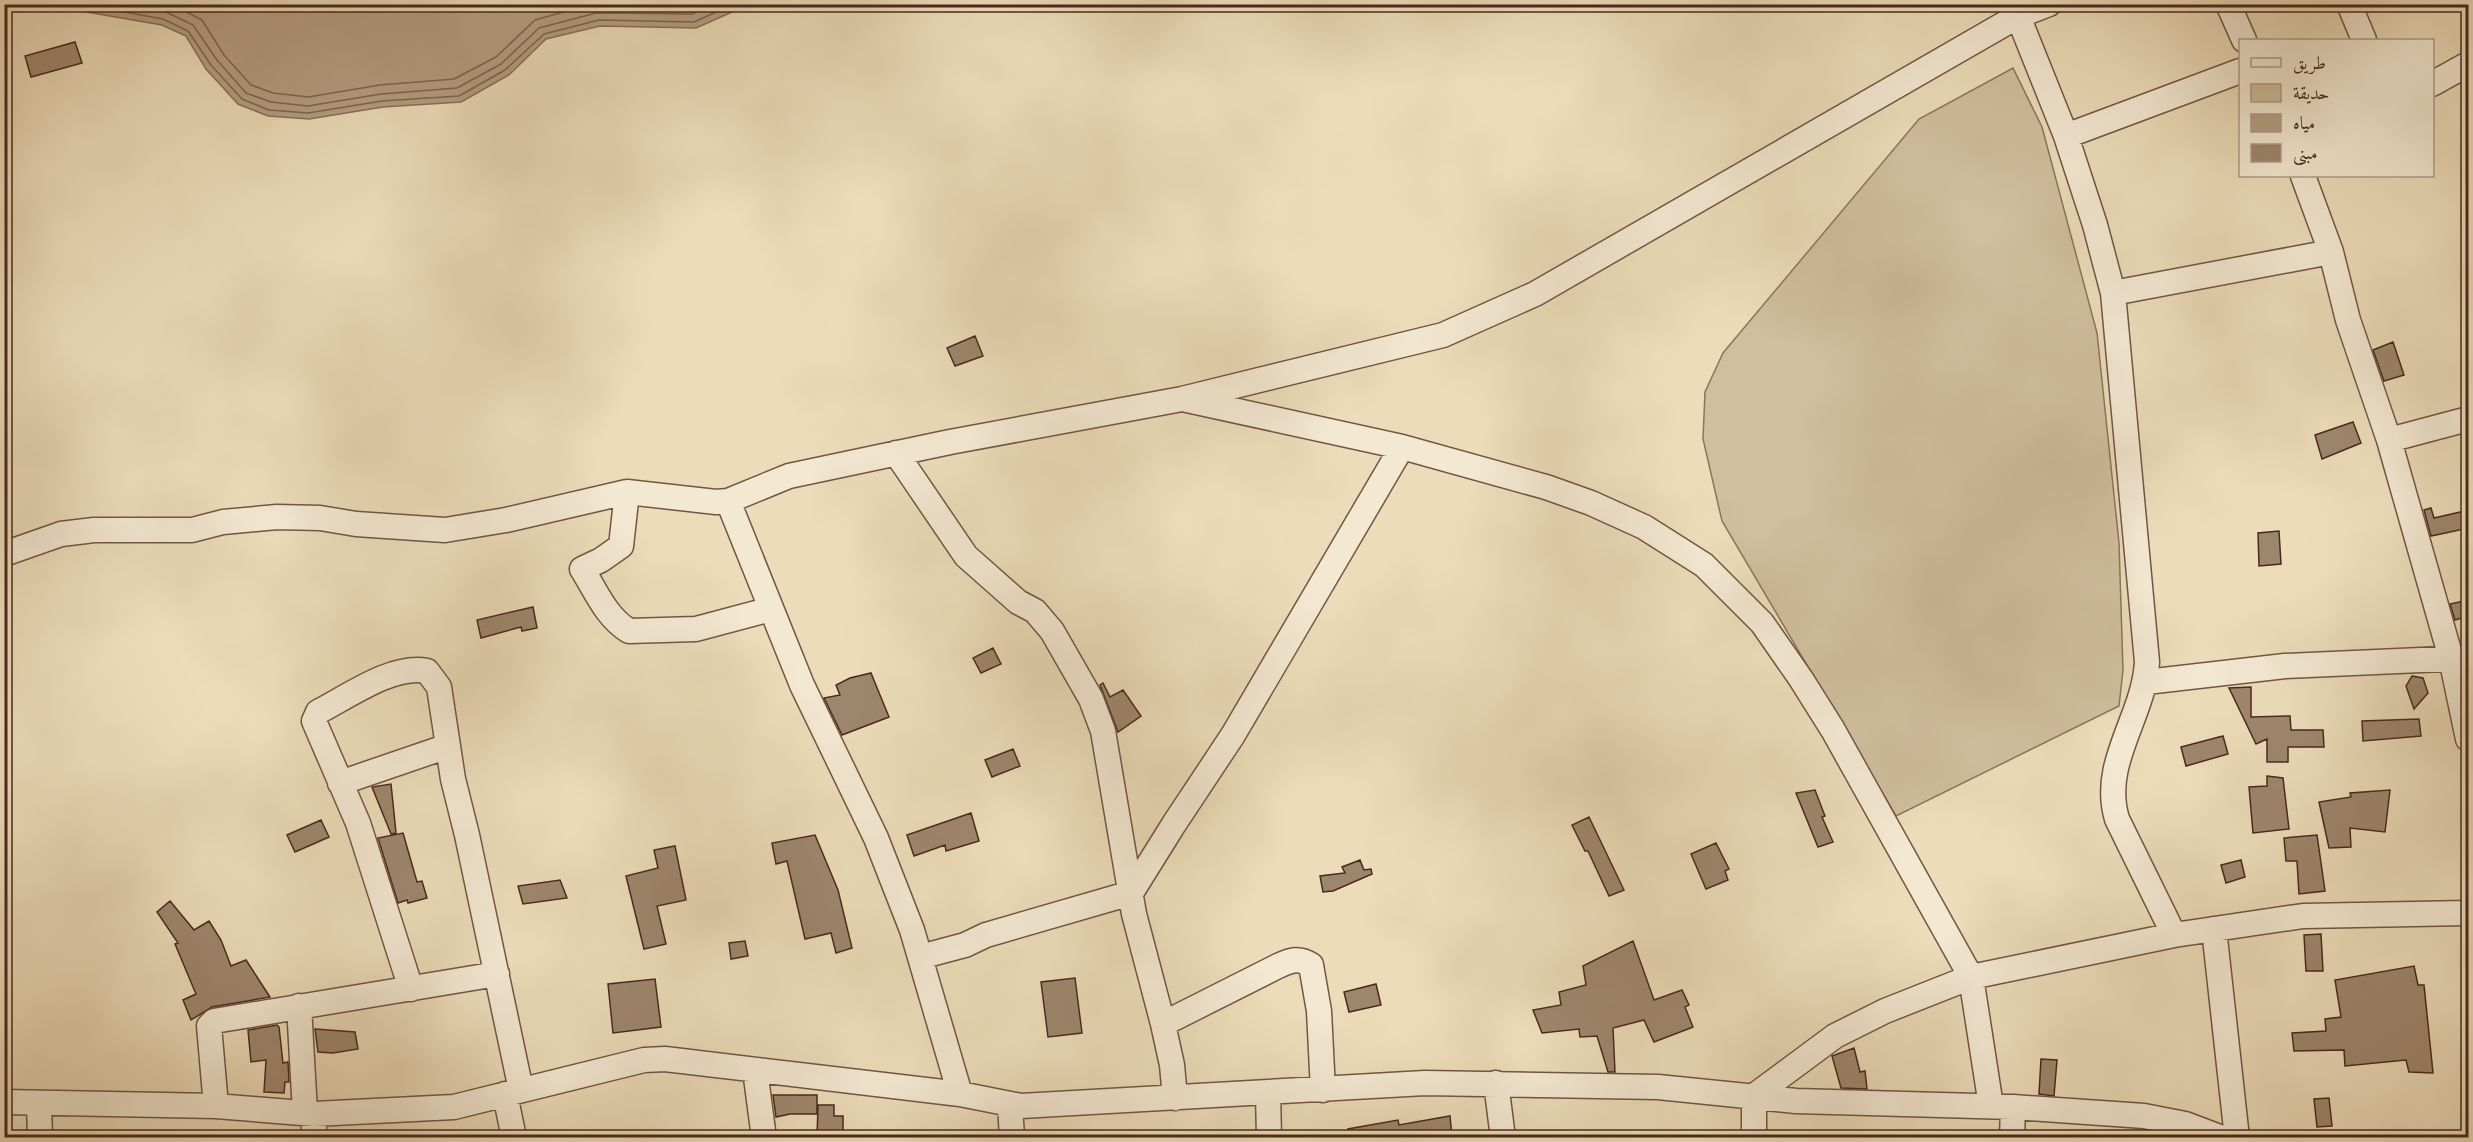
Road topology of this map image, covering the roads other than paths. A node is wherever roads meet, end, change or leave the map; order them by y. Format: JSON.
{"nodes":[{"id":1,"x":2049,"y":4,"type":"edge"},
{"id":2,"x":2228,"y":4,"type":"edge"},
{"id":3,"x":2349,"y":4,"type":"edge"},
{"id":4,"x":2018,"y":16,"type":"junction"},
{"id":5,"x":2244,"y":39,"type":"edge"},
{"id":6,"x":2364,"y":39,"type":"edge"},
{"id":7,"x":2469,"y":64,"type":"edge"},
{"id":8,"x":2239,"y":72,"type":"edge"},
{"id":9,"x":2434,"y":83,"type":"edge"},
{"id":10,"x":2066,"y":136,"type":"junction"},
{"id":11,"x":2303,"y":177,"type":"edge"},
{"id":12,"x":2331,"y":252,"type":"junction"},
{"id":13,"x":2113,"y":293,"type":"junction"},
{"id":14,"x":1182,"y":399,"type":"junction"},
{"id":15,"x":2469,"y":419,"type":"edge"},
{"id":16,"x":2389,"y":440,"type":"junction"},
{"id":17,"x":1402,"y":447,"type":"junction"},
{"id":18,"x":896,"y":453,"type":"junction"},
{"id":19,"x":627,"y":492,"type":"junction"},
{"id":20,"x":728,"y":501,"type":"junction"},
{"id":21,"x":4,"y":554,"type":"edge"},
{"id":22,"x":771,"y":609,"type":"junction"},
{"id":23,"x":2460,"y":658,"type":"edge"},
{"id":24,"x":2146,"y":682,"type":"junction"},
{"id":25,"x":2469,"y":739,"type":"edge"},
{"id":26,"x":448,"y":746,"type":"junction"},
{"id":27,"x":340,"y":783,"type":"junction"},
{"id":28,"x":1131,"y":893,"type":"junction"},
{"id":29,"x":2469,"y":913,"type":"edge"},
{"id":30,"x":2214,"y":929,"type":"junction"},
{"id":31,"x":2174,"y":935,"type":"junction"},
{"id":32,"x":920,"y":957,"type":"junction"},
{"id":33,"x":497,"y":974,"type":"junction"},
{"id":34,"x":1971,"y":977,"type":"junction"},
{"id":35,"x":411,"y":989,"type":"junction"},
{"id":36,"x":299,"y":1006,"type":"junction"},
{"id":37,"x":1163,"y":1024,"type":"junction"},
{"id":38,"x":754,"y":1071,"type":"junction"},
{"id":39,"x":1496,"y":1083,"type":"junction"},
{"id":40,"x":1323,"y":1090,"type":"junction"},
{"id":41,"x":513,"y":1092,"type":"junction"},
{"id":42,"x":1268,"y":1093,"type":"junction"},
{"id":43,"x":960,"y":1094,"type":"junction"},
{"id":44,"x":1754,"y":1096,"type":"junction"},
{"id":45,"x":1175,"y":1098,"type":"junction"},
{"id":46,"x":4,"y":1102,"type":"edge"},
{"id":47,"x":39,"y":1103,"type":"junction"},
{"id":48,"x":1010,"y":1104,"type":"junction"},
{"id":49,"x":216,"y":1106,"type":"junction"},
{"id":50,"x":2002,"y":1107,"type":"junction"},
{"id":51,"x":311,"y":1121,"type":"edge"},
{"id":52,"x":40,"y":1137,"type":"edge"},
{"id":53,"x":514,"y":1137,"type":"edge"},
{"id":54,"x":764,"y":1137,"type":"edge"},
{"id":55,"x":1012,"y":1137,"type":"edge"},
{"id":56,"x":1269,"y":1137,"type":"edge"},
{"id":57,"x":1503,"y":1137,"type":"edge"},
{"id":58,"x":1754,"y":1137,"type":"edge"},
{"id":59,"x":2012,"y":1137,"type":"edge"},
{"id":60,"x":2222,"y":1137,"type":"edge"},
{"id":61,"x":2237,"y":1137,"type":"edge"}],
"edges":[{"from":1,"to":4,"type":"street"},
{"from":2,"to":5,"type":"street"},
{"from":3,"to":6,"type":"street"},
{"from":4,"to":10,"type":"street"},
{"from":4,"to":14,"type":"street"},
{"from":7,"to":9,"type":"street"},
{"from":8,"to":10,"type":"street"},
{"from":10,"to":13,"type":"street"},
{"from":11,"to":12,"type":"street"},
{"from":12,"to":13,"type":"street"},
{"from":12,"to":16,"type":"street"},
{"from":13,"to":24,"type":"street"},
{"from":14,"to":17,"type":"street"},
{"from":14,"to":18,"type":"street"},
{"from":15,"to":16,"type":"street"},
{"from":16,"to":23,"type":"street"},
{"from":17,"to":28,"type":"street"},
{"from":17,"to":34,"type":"street"},
{"from":18,"to":20,"type":"street"},
{"from":18,"to":28,"type":"street"},
{"from":19,"to":20,"type":"street"},
{"from":19,"to":21,"type":"street"},
{"from":19,"to":22,"type":"street"},
{"from":20,"to":22,"type":"street"},
{"from":22,"to":32,"type":"street"},
{"from":23,"to":24,"type":"street"},
{"from":23,"to":25,"type":"street"},
{"from":24,"to":31,"type":"street"},
{"from":26,"to":27,"type":"street"},
{"from":26,"to":27,"type":"street"},
{"from":26,"to":33,"type":"street"},
{"from":27,"to":35,"type":"street"},
{"from":28,"to":32,"type":"street"},
{"from":28,"to":37,"type":"street"},
{"from":29,"to":30,"type":"street"},
{"from":30,"to":31,"type":"street"},
{"from":30,"to":61,"type":"street"},
{"from":31,"to":34,"type":"street"},
{"from":32,"to":43,"type":"street"},
{"from":33,"to":35,"type":"street"},
{"from":33,"to":41,"type":"street"},
{"from":34,"to":44,"type":"street"},
{"from":34,"to":50,"type":"street"},
{"from":35,"to":36,"type":"street"},
{"from":36,"to":49,"type":"street"},
{"from":36,"to":51,"type":"street"},
{"from":37,"to":40,"type":"street"},
{"from":37,"to":45,"type":"street"},
{"from":38,"to":41,"type":"street"},
{"from":38,"to":43,"type":"street"},
{"from":38,"to":54,"type":"street"},
{"from":39,"to":40,"type":"street"},
{"from":39,"to":44,"type":"street"},
{"from":39,"to":57,"type":"street"},
{"from":40,"to":42,"type":"street"},
{"from":41,"to":51,"type":"street"},
{"from":41,"to":53,"type":"street"},
{"from":42,"to":45,"type":"street"},
{"from":42,"to":56,"type":"street"},
{"from":43,"to":48,"type":"street"},
{"from":44,"to":50,"type":"street"},
{"from":44,"to":58,"type":"street"},
{"from":45,"to":48,"type":"street"},
{"from":46,"to":47,"type":"street"},
{"from":47,"to":49,"type":"street"},
{"from":47,"to":52,"type":"street"},
{"from":48,"to":55,"type":"street"},
{"from":49,"to":51,"type":"street"},
{"from":50,"to":59,"type":"street"},
{"from":50,"to":60,"type":"street"}]}
